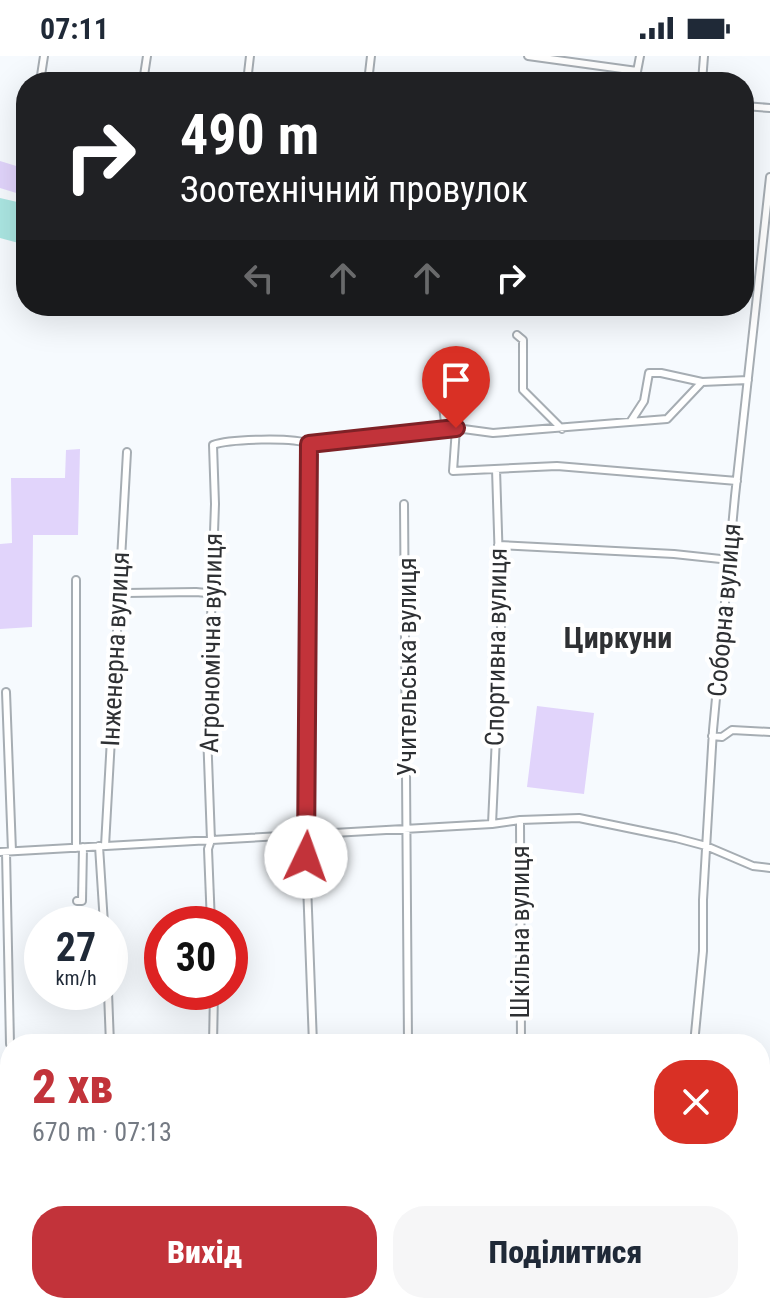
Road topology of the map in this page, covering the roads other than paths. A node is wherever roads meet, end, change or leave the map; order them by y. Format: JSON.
{"nodes":[{"id":1,"x":528,"y":56,"type":"edge"},
{"id":2,"x":640,"y":56,"type":"edge"},
{"id":3,"x":637,"y":71,"type":"joint"},
{"id":4,"x":770,"y":177,"type":"edge"},
{"id":5,"x":517,"y":335,"type":"dead end"},
{"id":6,"x":748,"y":380,"type":"junction"},
{"id":7,"x":702,"y":382,"type":"junction"},
{"id":8,"x":441,"y":391,"type":"dead end"},
{"id":9,"x":631,"y":421,"type":"junction"},
{"id":10,"x":452,"y":428,"type":"junction"},
{"id":11,"x":562,"y":429,"type":"junction"},
{"id":12,"x":309,"y":444,"type":"junction"},
{"id":13,"x":127,"y":452,"type":"dead end"},
{"id":14,"x":496,"y":469,"type":"junction"},
{"id":15,"x":737,"y":481,"type":"junction"},
{"id":16,"x":404,"y":504,"type":"dead end"},
{"id":17,"x":498,"y":545,"type":"junction"},
{"id":18,"x":730,"y":560,"type":"junction"},
{"id":19,"x":76,"y":580,"type":"dead end"},
{"id":20,"x":118,"y":590,"type":"junction"},
{"id":21,"x":211,"y":597,"type":"junction"},
{"id":22,"x":6,"y":692,"type":"dead end"},
{"id":23,"x":770,"y":732,"type":"edge"},
{"id":24,"x":712,"y":736,"type":"junction"},
{"id":25,"x":0,"y":808,"type":"edge"},
{"id":26,"x":11,"y":808,"type":"junction"},
{"id":27,"x":520,"y":820,"type":"junction"},
{"id":28,"x":492,"y":824,"type":"junction"},
{"id":29,"x":408,"y":829,"type":"junction"},
{"id":30,"x":308,"y":836,"type":"junction"},
{"id":31,"x":211,"y":840,"type":"junction"},
{"id":32,"x":102,"y":846,"type":"junction"},
{"id":33,"x":706,"y":846,"type":"junction"},
{"id":34,"x":80,"y":847,"type":"junction"},
{"id":35,"x":6,"y":852,"type":"edge"},
{"id":36,"x":770,"y":868,"type":"edge"},
{"id":37,"x":77,"y":901,"type":"dead end"},
{"id":38,"x":104,"y":906,"type":"edge"},
{"id":39,"x":210,"y":906,"type":"edge"},
{"id":40,"x":109,"y":1010,"type":"edge"},
{"id":41,"x":214,"y":1010,"type":"edge"},
{"id":42,"x":10,"y":1034,"type":"edge"},
{"id":43,"x":110,"y":1034,"type":"edge"},
{"id":44,"x":213,"y":1034,"type":"edge"},
{"id":45,"x":313,"y":1034,"type":"edge"},
{"id":46,"x":408,"y":1034,"type":"edge"},
{"id":47,"x":521,"y":1034,"type":"edge"},
{"id":48,"x":695,"y":1034,"type":"edge"}],
"edges":[{"from":1,"to":3,"type":"street"},
{"from":2,"to":3,"type":"street"},
{"from":4,"to":6,"type":"street","name":"Соборна вулиця"},
{"from":5,"to":11,"type":"street"},
{"from":6,"to":7,"type":"street"},
{"from":6,"to":15,"type":"street","name":"Соборна вулиця"},
{"from":7,"to":9,"type":"street"},
{"from":7,"to":9,"type":"street"},
{"from":8,"to":10,"type":"street"},
{"from":9,"to":11,"type":"street"},
{"from":10,"to":11,"type":"street"},
{"from":10,"to":12,"type":"street"},
{"from":10,"to":14,"type":"street"},
{"from":12,"to":21,"type":"street","name":"Агрономічна вулиця"},
{"from":12,"to":30,"type":"street"},
{"from":13,"to":20,"type":"street","name":"Інженерна вулиця"},
{"from":14,"to":15,"type":"street"},
{"from":14,"to":17,"type":"street","name":"Спортивна вулиця"},
{"from":15,"to":18,"type":"street","name":"Соборна вулиця"},
{"from":16,"to":29,"type":"street","name":"Учительська вулиця"},
{"from":17,"to":18,"type":"street"},
{"from":17,"to":28,"type":"street","name":"Спортивна вулиця"},
{"from":18,"to":24,"type":"street","name":"Соборна вулиця"},
{"from":19,"to":34,"type":"street"},
{"from":20,"to":21,"type":"street"},
{"from":20,"to":32,"type":"street","name":"Інженерна вулиця"},
{"from":21,"to":31,"type":"street","name":"Агрономічна вулиця"},
{"from":22,"to":26,"type":"street"},
{"from":23,"to":24,"type":"street"},
{"from":24,"to":33,"type":"street","name":"Соборна вулиця"},
{"from":25,"to":26,"type":"street"},
{"from":26,"to":35,"type":"street"},
{"from":27,"to":28,"type":"street"},
{"from":27,"to":33,"type":"street"},
{"from":27,"to":47,"type":"street","name":"Шкільна вулиця"},
{"from":28,"to":29,"type":"street"},
{"from":29,"to":30,"type":"street"},
{"from":29,"to":46,"type":"street","name":"Учительська вулиця"},
{"from":30,"to":31,"type":"street"},
{"from":30,"to":45,"type":"street"},
{"from":31,"to":32,"type":"street"},
{"from":31,"to":39,"type":"street","name":"Агрономічна вулиця"},
{"from":32,"to":34,"type":"street"},
{"from":32,"to":38,"type":"street","name":"Інженерна вулиця"},
{"from":33,"to":36,"type":"street"},
{"from":33,"to":48,"type":"street","name":"Соборна вулиця"},
{"from":34,"to":35,"type":"street"},
{"from":34,"to":37,"type":"street"},
{"from":35,"to":42,"type":"street"},
{"from":40,"to":43,"type":"street"},
{"from":41,"to":44,"type":"street"}]}
